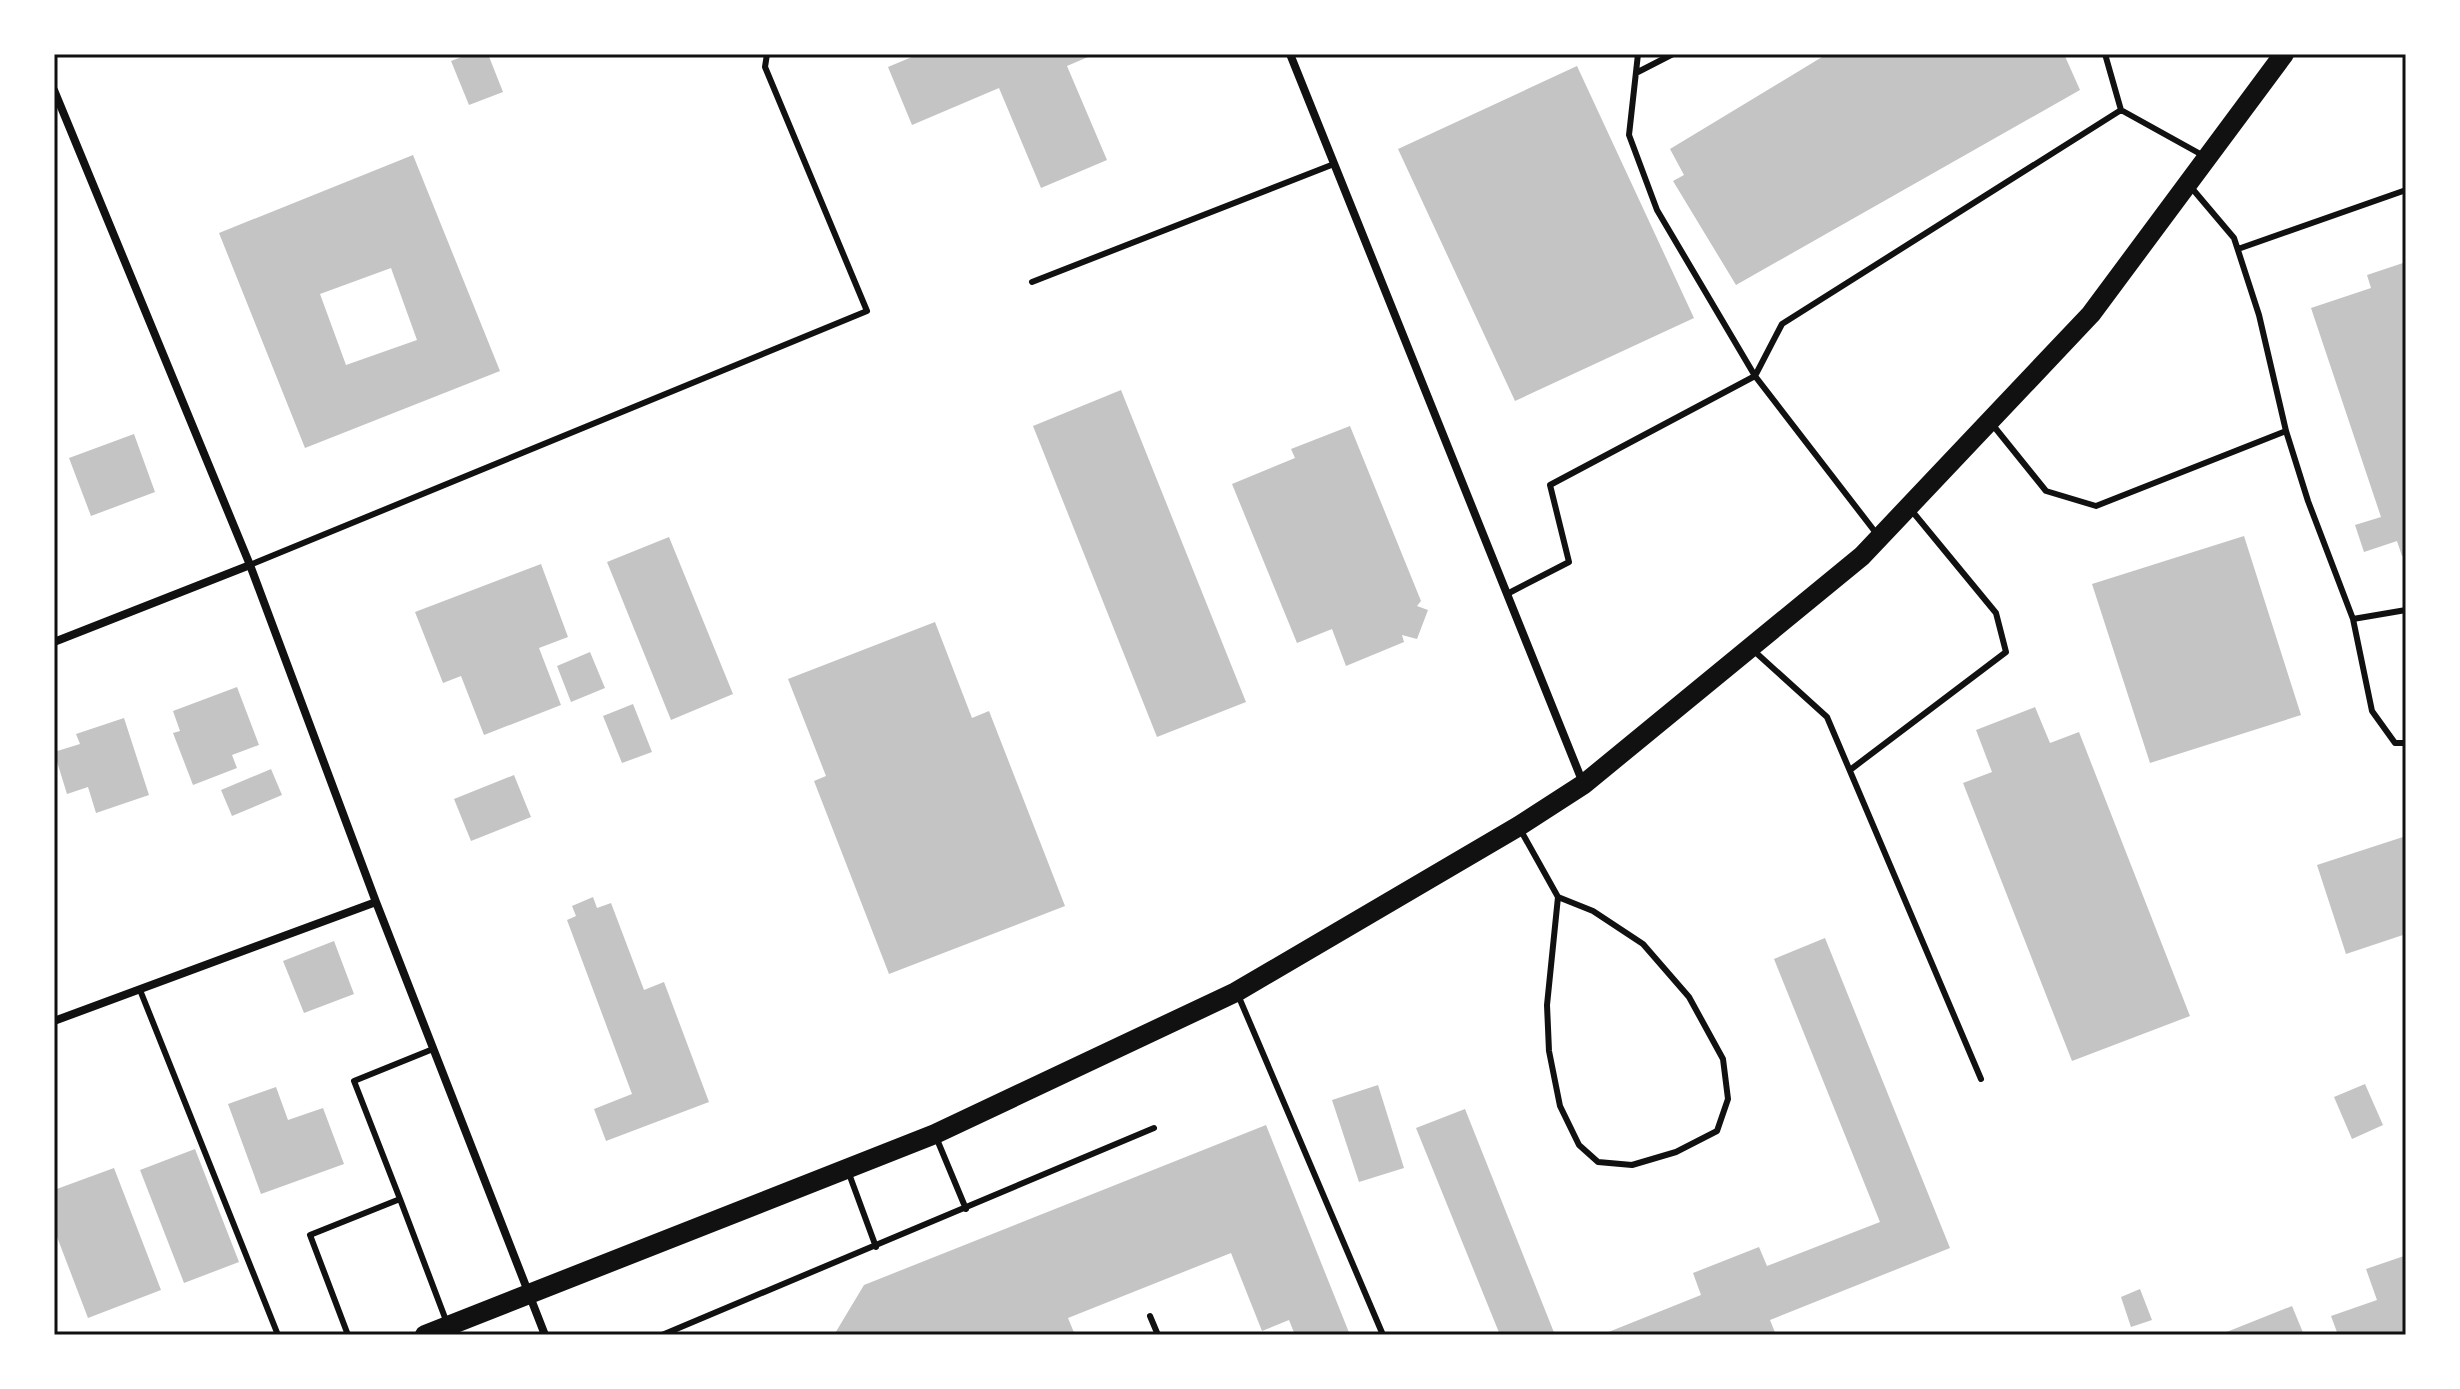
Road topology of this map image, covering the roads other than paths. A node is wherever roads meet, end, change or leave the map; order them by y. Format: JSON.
{"nodes":[{"id":1,"x":767,"y":54,"type":"edge"},
{"id":2,"x":1290,"y":54,"type":"edge"},
{"id":3,"x":1638,"y":54,"type":"edge"},
{"id":4,"x":1673,"y":54,"type":"edge"},
{"id":5,"x":2105,"y":54,"type":"edge"},
{"id":6,"x":2284,"y":54,"type":"edge"},
{"id":7,"x":1636,"y":73,"type":"junction"},
{"id":8,"x":54,"y":90,"type":"edge"},
{"id":9,"x":2121,"y":110,"type":"junction"},
{"id":10,"x":2207,"y":158,"type":"junction"},
{"id":11,"x":1334,"y":164,"type":"junction"},
{"id":12,"x":2188,"y":184,"type":"junction"},
{"id":13,"x":2406,"y":190,"type":"edge"},
{"id":14,"x":2238,"y":249,"type":"junction"},
{"id":15,"x":1032,"y":282,"type":"dead end"},
{"id":16,"x":1755,"y":376,"type":"junction"},
{"id":17,"x":1990,"y":421,"type":"junction"},
{"id":18,"x":2286,"y":431,"type":"junction"},
{"id":19,"x":1909,"y":506,"type":"junction"},
{"id":20,"x":1880,"y":537,"type":"junction"},
{"id":21,"x":250,"y":565,"type":"junction"},
{"id":22,"x":1507,"y":594,"type":"junction"},
{"id":23,"x":2406,"y":610,"type":"edge"},
{"id":24,"x":2353,"y":619,"type":"junction"},
{"id":25,"x":54,"y":642,"type":"edge"},
{"id":26,"x":1750,"y":648,"type":"junction"},
{"id":27,"x":2406,"y":743,"type":"edge"},
{"id":28,"x":1850,"y":770,"type":"junction"},
{"id":29,"x":1584,"y":784,"type":"junction"},
{"id":30,"x":1519,"y":826,"type":"junction"},
{"id":31,"x":1558,"y":897,"type":"junction"},
{"id":32,"x":376,"y":902,"type":"junction"},
{"id":33,"x":140,"y":990,"type":"junction"},
{"id":34,"x":1236,"y":992,"type":"junction"},
{"id":35,"x":54,"y":1021,"type":"edge"},
{"id":36,"x":433,"y":1049,"type":"junction"},
{"id":37,"x":1981,"y":1079,"type":"dead end"},
{"id":38,"x":1154,"y":1128,"type":"dead end"},
{"id":39,"x":935,"y":1134,"type":"junction"},
{"id":40,"x":847,"y":1170,"type":"junction"},
{"id":41,"x":400,"y":1199,"type":"junction"},
{"id":42,"x":966,"y":1209,"type":"junction"},
{"id":43,"x":876,"y":1247,"type":"junction"},
{"id":44,"x":528,"y":1293,"type":"junction"},
{"id":45,"x":1150,"y":1316,"type":"dead end"},
{"id":46,"x":433,"y":1332,"type":"edge"},
{"id":47,"x":278,"y":1335,"type":"edge"},
{"id":48,"x":348,"y":1335,"type":"edge"},
{"id":49,"x":545,"y":1335,"type":"edge"},
{"id":50,"x":662,"y":1335,"type":"edge"},
{"id":51,"x":1158,"y":1335,"type":"edge"},
{"id":52,"x":1383,"y":1335,"type":"edge"}],
"edges":[{"from":1,"to":21,"type":"lane"},
{"from":2,"to":11,"type":"street"},
{"from":3,"to":7,"type":"lane"},
{"from":4,"to":7,"type":"lane"},
{"from":5,"to":9,"type":"lane"},
{"from":6,"to":10,"type":"main road"},
{"from":7,"to":16,"type":"lane"},
{"from":8,"to":21,"type":"street"},
{"from":9,"to":10,"type":"lane"},
{"from":9,"to":16,"type":"lane"},
{"from":10,"to":12,"type":"main road"},
{"from":11,"to":15,"type":"lane"},
{"from":11,"to":22,"type":"street"},
{"from":12,"to":14,"type":"lane"},
{"from":12,"to":17,"type":"main road"},
{"from":13,"to":14,"type":"lane"},
{"from":14,"to":18,"type":"lane"},
{"from":16,"to":20,"type":"lane"},
{"from":16,"to":22,"type":"lane"},
{"from":17,"to":18,"type":"lane"},
{"from":17,"to":19,"type":"main road"},
{"from":18,"to":24,"type":"lane"},
{"from":19,"to":20,"type":"main road"},
{"from":19,"to":28,"type":"lane"},
{"from":20,"to":26,"type":"main road"},
{"from":21,"to":25,"type":"street"},
{"from":21,"to":32,"type":"street"},
{"from":22,"to":29,"type":"street"},
{"from":23,"to":24,"type":"lane"},
{"from":24,"to":27,"type":"lane"},
{"from":26,"to":28,"type":"lane"},
{"from":26,"to":29,"type":"main road"},
{"from":28,"to":37,"type":"lane"},
{"from":29,"to":30,"type":"main road"},
{"from":30,"to":31,"type":"lane"},
{"from":30,"to":34,"type":"main road"},
{"from":31,"to":31,"type":"lane"},
{"from":32,"to":33,"type":"street"},
{"from":32,"to":36,"type":"street"},
{"from":33,"to":35,"type":"street"},
{"from":33,"to":47,"type":"lane"},
{"from":34,"to":39,"type":"main road"},
{"from":34,"to":52,"type":"lane"},
{"from":36,"to":41,"type":"lane"},
{"from":36,"to":44,"type":"street"},
{"from":38,"to":42,"type":"lane"},
{"from":39,"to":40,"type":"main road"},
{"from":39,"to":42,"type":"lane"},
{"from":40,"to":43,"type":"lane"},
{"from":40,"to":44,"type":"main road"},
{"from":41,"to":46,"type":"lane"},
{"from":41,"to":48,"type":"lane"},
{"from":42,"to":43,"type":"lane"},
{"from":43,"to":50,"type":"lane"},
{"from":44,"to":46,"type":"main road"},
{"from":44,"to":49,"type":"street"},
{"from":45,"to":51,"type":"lane"}]}
